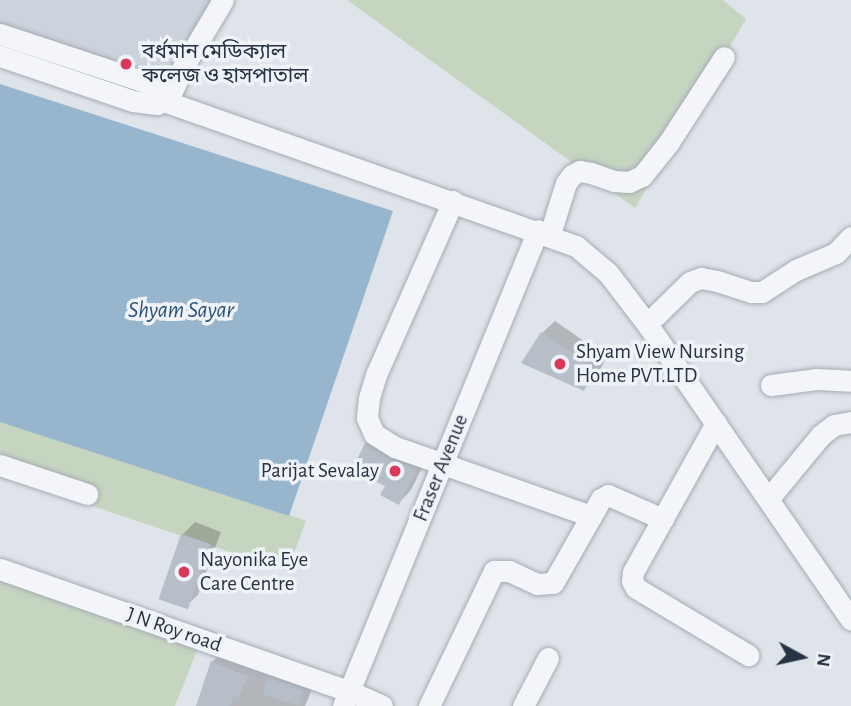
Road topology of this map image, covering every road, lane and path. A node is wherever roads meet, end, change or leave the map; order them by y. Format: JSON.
{"nodes":[{"id":1,"x":221,"y":1,"type":"edge"},
{"id":2,"x":0,"y":34,"type":"edge"},
{"id":3,"x":0,"y":55,"type":"edge"},
{"id":4,"x":724,"y":57,"type":"dead end"},
{"id":5,"x":167,"y":99,"type":"junction"},
{"id":6,"x":453,"y":201,"type":"junction"},
{"id":7,"x":544,"y":232,"type":"junction"},
{"id":8,"x":851,"y":237,"type":"edge"},
{"id":9,"x":843,"y":259,"type":"edge"},
{"id":10,"x":647,"y":324,"type":"junction"},
{"id":11,"x":851,"y":381,"type":"edge"},
{"id":12,"x":771,"y":385,"type":"dead end"},
{"id":13,"x":851,"y":422,"type":"edge"},
{"id":14,"x":716,"y":423,"type":"junction"},
{"id":15,"x":443,"y":464,"type":"junction"},
{"id":16,"x":0,"y":465,"type":"edge"},
{"id":17,"x":87,"y":494,"type":"dead end"},
{"id":18,"x":769,"y":498,"type":"junction"},
{"id":19,"x":591,"y":516,"type":"junction"},
{"id":20,"x":663,"y":519,"type":"junction"},
{"id":21,"x":0,"y":569,"type":"edge"},
{"id":22,"x":851,"y":620,"type":"edge"},
{"id":23,"x":748,"y":654,"type":"dead end"},
{"id":24,"x":548,"y":658,"type":"dead end"},
{"id":25,"x":346,"y":699,"type":"edge"},
{"id":26,"x":382,"y":706,"type":"edge"},
{"id":27,"x":429,"y":706,"type":"edge"},
{"id":28,"x":523,"y":706,"type":"edge"}],
"edges":[{"from":1,"to":5,"type":"street"},
{"from":2,"to":5,"type":"street"},
{"from":3,"to":5,"type":"street"},
{"from":4,"to":7,"type":"street","name":"Fraser Avenue"},
{"from":5,"to":6,"type":"street"},
{"from":6,"to":7,"type":"street"},
{"from":6,"to":15,"type":"street"},
{"from":7,"to":10,"type":"street"},
{"from":7,"to":15,"type":"street","name":"Fraser Avenue"},
{"from":8,"to":9,"type":"street"},
{"from":9,"to":10,"type":"street"},
{"from":10,"to":14,"type":"street"},
{"from":11,"to":12,"type":"street"},
{"from":13,"to":18,"type":"street"},
{"from":14,"to":18,"type":"street"},
{"from":14,"to":20,"type":"street"},
{"from":15,"to":19,"type":"street"},
{"from":15,"to":25,"type":"street","name":"Fraser Avenue"},
{"from":16,"to":17,"type":"street"},
{"from":18,"to":22,"type":"street"},
{"from":19,"to":20,"type":"street"},
{"from":19,"to":27,"type":"street"},
{"from":20,"to":23,"type":"street"},
{"from":21,"to":25,"type":"street","name":"J N Roy road"},
{"from":24,"to":28,"type":"street"},
{"from":25,"to":26,"type":"street","name":"J N Roy road"}]}
